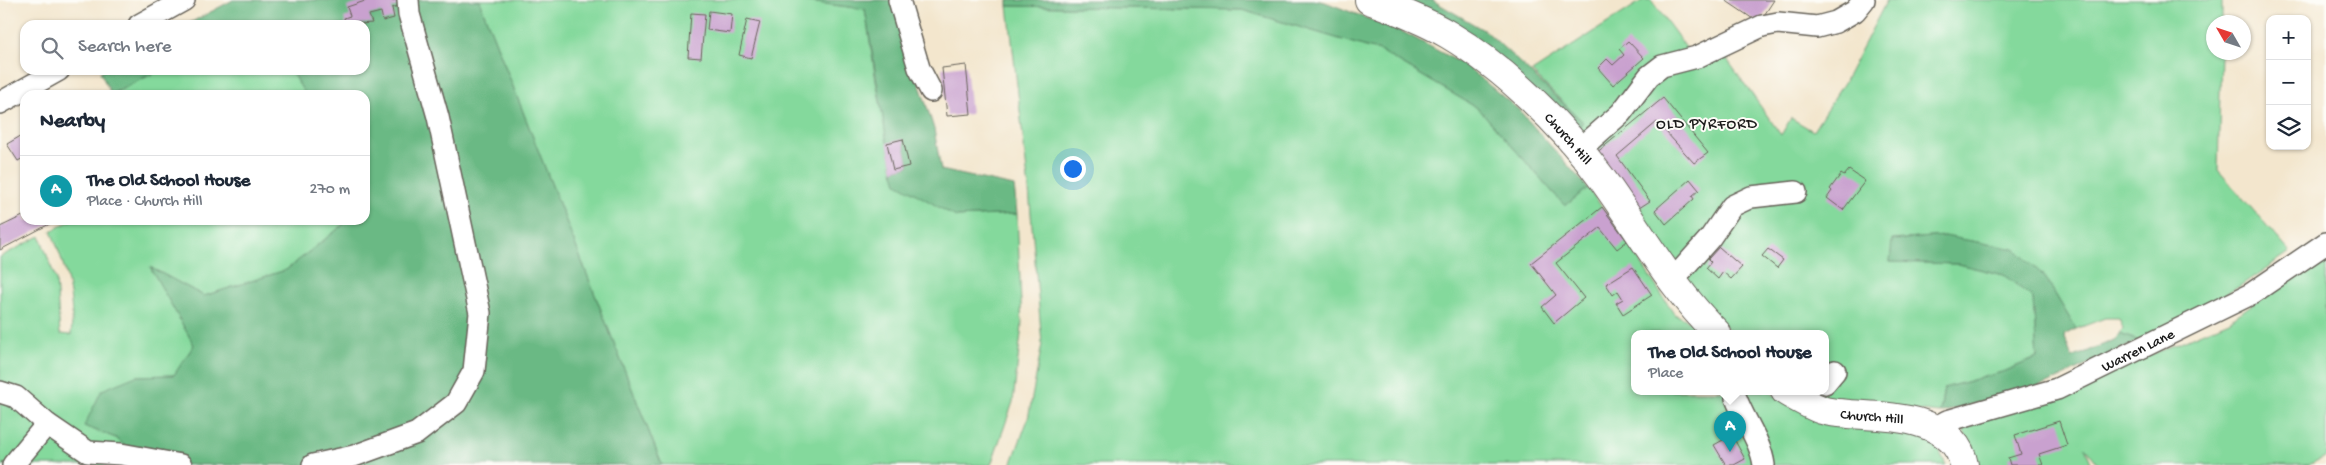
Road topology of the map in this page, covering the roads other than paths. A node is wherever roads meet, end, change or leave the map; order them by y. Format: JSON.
{"nodes":[{"id":1,"x":184,"y":0,"type":"edge"},
{"id":2,"x":408,"y":0,"type":"edge"},
{"id":3,"x":899,"y":0,"type":"edge"},
{"id":4,"x":1369,"y":0,"type":"edge"},
{"id":5,"x":1864,"y":0,"type":"edge"},
{"id":6,"x":148,"y":20,"type":"edge"},
{"id":7,"x":50,"y":75,"type":"edge"},
{"id":8,"x":23,"y":90,"type":"edge"},
{"id":9,"x":930,"y":91,"type":"dead end"},
{"id":10,"x":20,"y":92,"type":"edge"},
{"id":11,"x":0,"y":103,"type":"edge"},
{"id":12,"x":1579,"y":150,"type":"junction"},
{"id":13,"x":1796,"y":192,"type":"dead end"},
{"id":14,"x":2326,"y":243,"type":"edge"},
{"id":15,"x":1672,"y":281,"type":"junction"},
{"id":16,"x":1714,"y":330,"type":"edge"},
{"id":17,"x":0,"y":392,"type":"edge"},
{"id":18,"x":1817,"y":395,"type":"edge"},
{"id":19,"x":1736,"y":398,"type":"dead end"},
{"id":20,"x":47,"y":424,"type":"junction"},
{"id":21,"x":1934,"y":428,"type":"junction"},
{"id":22,"x":13,"y":465,"type":"edge"},
{"id":23,"x":181,"y":465,"type":"edge"},
{"id":24,"x":314,"y":465,"type":"edge"},
{"id":25,"x":1764,"y":465,"type":"edge"},
{"id":26,"x":1964,"y":465,"type":"edge"}],
"edges":[{"from":1,"to":6,"type":"street"},
{"from":2,"to":24,"type":"street"},
{"from":3,"to":9,"type":"street"},
{"from":4,"to":12,"type":"main road","name":"Church Hill"},
{"from":5,"to":12,"type":"street"},
{"from":7,"to":8,"type":"street"},
{"from":10,"to":11,"type":"street"},
{"from":12,"to":15,"type":"main road","name":"Church Hill"},
{"from":13,"to":15,"type":"street"},
{"from":14,"to":21,"type":"street","name":"Warren Lane"},
{"from":15,"to":16,"type":"main road","name":"Church Hill"},
{"from":17,"to":20,"type":"street"},
{"from":18,"to":21,"type":"main road","name":"Church Hill"},
{"from":19,"to":25,"type":"street"},
{"from":20,"to":22,"type":"street"},
{"from":20,"to":23,"type":"street"},
{"from":21,"to":26,"type":"main road"}]}
